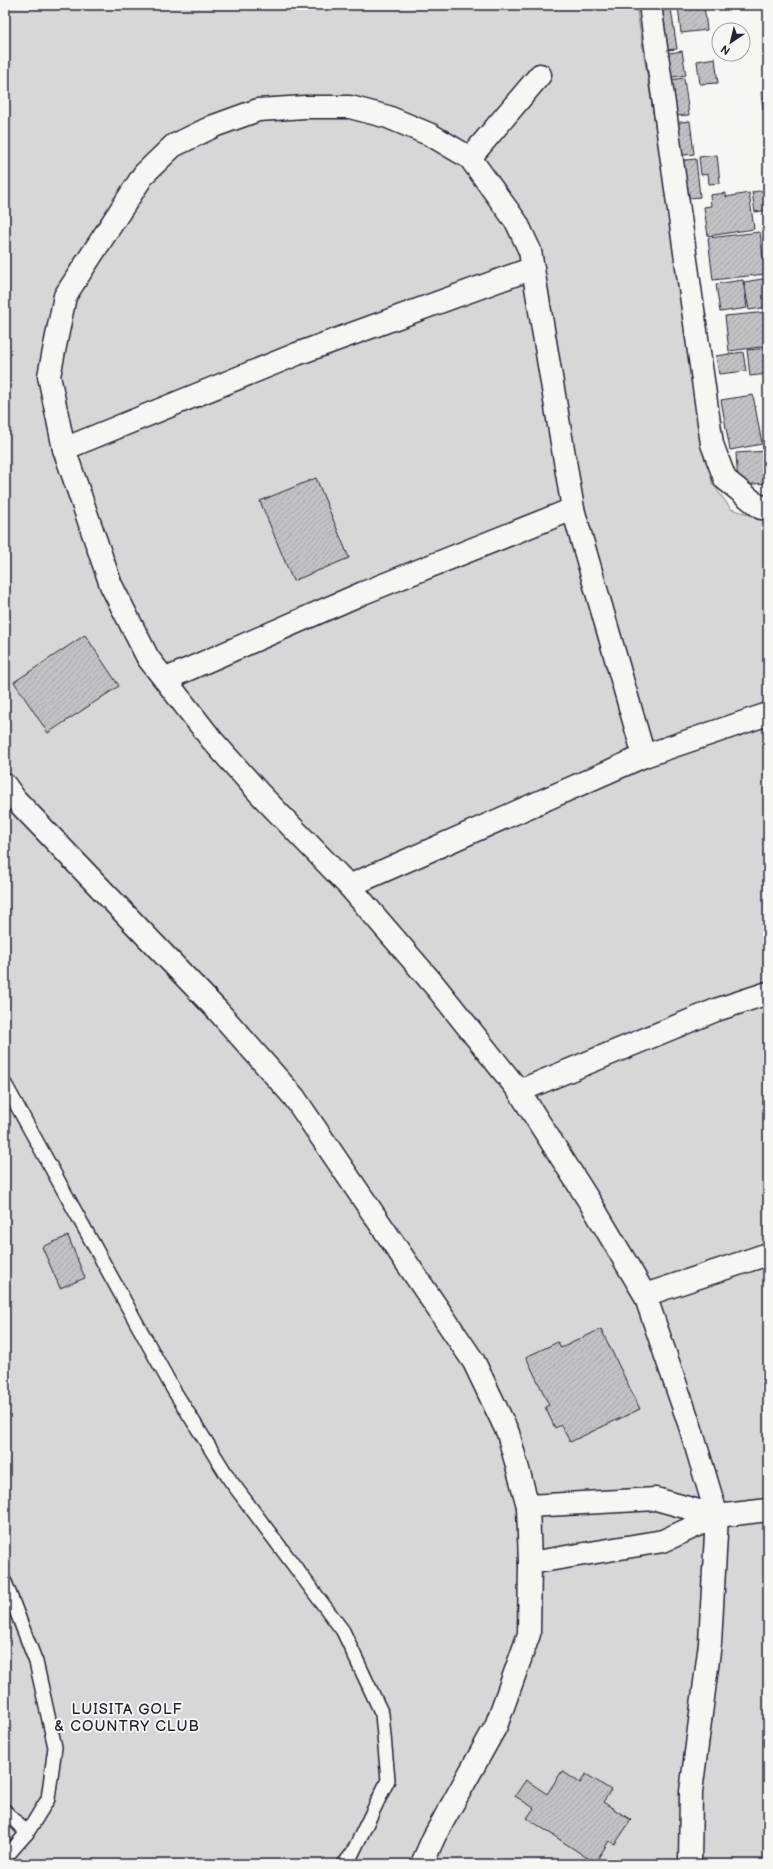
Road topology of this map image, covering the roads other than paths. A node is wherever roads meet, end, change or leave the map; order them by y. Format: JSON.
{"nodes":[{"id":1,"x":650,"y":5,"type":"edge"},
{"id":2,"x":540,"y":75,"type":"dead end"},
{"id":3,"x":470,"y":158,"type":"junction"},
{"id":4,"x":533,"y":268,"type":"junction"},
{"id":5,"x":64,"y":449,"type":"junction"},
{"id":6,"x":768,"y":506,"type":"edge"},
{"id":7,"x":573,"y":509,"type":"junction"},
{"id":8,"x":166,"y":679,"type":"junction"},
{"id":9,"x":768,"y":714,"type":"edge"},
{"id":10,"x":644,"y":756,"type":"junction"},
{"id":11,"x":5,"y":785,"type":"edge"},
{"id":12,"x":349,"y":886,"type":"junction"},
{"id":13,"x":768,"y":993,"type":"edge"},
{"id":14,"x":5,"y":1084,"type":"edge"},
{"id":15,"x":519,"y":1091,"type":"junction"},
{"id":16,"x":768,"y":1254,"type":"edge"},
{"id":17,"x":645,"y":1295,"type":"junction"},
{"id":18,"x":528,"y":1506,"type":"junction"},
{"id":19,"x":768,"y":1510,"type":"edge"},
{"id":20,"x":717,"y":1516,"type":"junction"},
{"id":21,"x":530,"y":1563,"type":"junction"},
{"id":22,"x":5,"y":1582,"type":"edge"},
{"id":23,"x":5,"y":1811,"type":"edge"},
{"id":24,"x":27,"y":1833,"type":"junction"},
{"id":25,"x":5,"y":1858,"type":"edge"},
{"id":26,"x":344,"y":1864,"type":"edge"},
{"id":27,"x":422,"y":1864,"type":"edge"},
{"id":28,"x":690,"y":1864,"type":"edge"}],
"edges":[{"from":1,"to":6,"type":"street"},
{"from":2,"to":3,"type":"street"},
{"from":3,"to":4,"type":"street"},
{"from":3,"to":5,"type":"street"},
{"from":4,"to":5,"type":"street"},
{"from":4,"to":7,"type":"street"},
{"from":5,"to":8,"type":"street"},
{"from":7,"to":8,"type":"street"},
{"from":7,"to":10,"type":"street"},
{"from":8,"to":12,"type":"street"},
{"from":9,"to":10,"type":"street"},
{"from":10,"to":12,"type":"street"},
{"from":11,"to":18,"type":"street"},
{"from":12,"to":15,"type":"street"},
{"from":13,"to":15,"type":"street"},
{"from":14,"to":26,"type":"lane"},
{"from":15,"to":17,"type":"street"},
{"from":16,"to":17,"type":"street"},
{"from":17,"to":20,"type":"street"},
{"from":18,"to":20,"type":"street"},
{"from":18,"to":21,"type":"street"},
{"from":19,"to":20,"type":"street"},
{"from":20,"to":21,"type":"street"},
{"from":20,"to":28,"type":"street"},
{"from":21,"to":27,"type":"street"},
{"from":22,"to":24,"type":"lane"},
{"from":23,"to":24,"type":"lane"},
{"from":24,"to":25,"type":"lane"}]}
